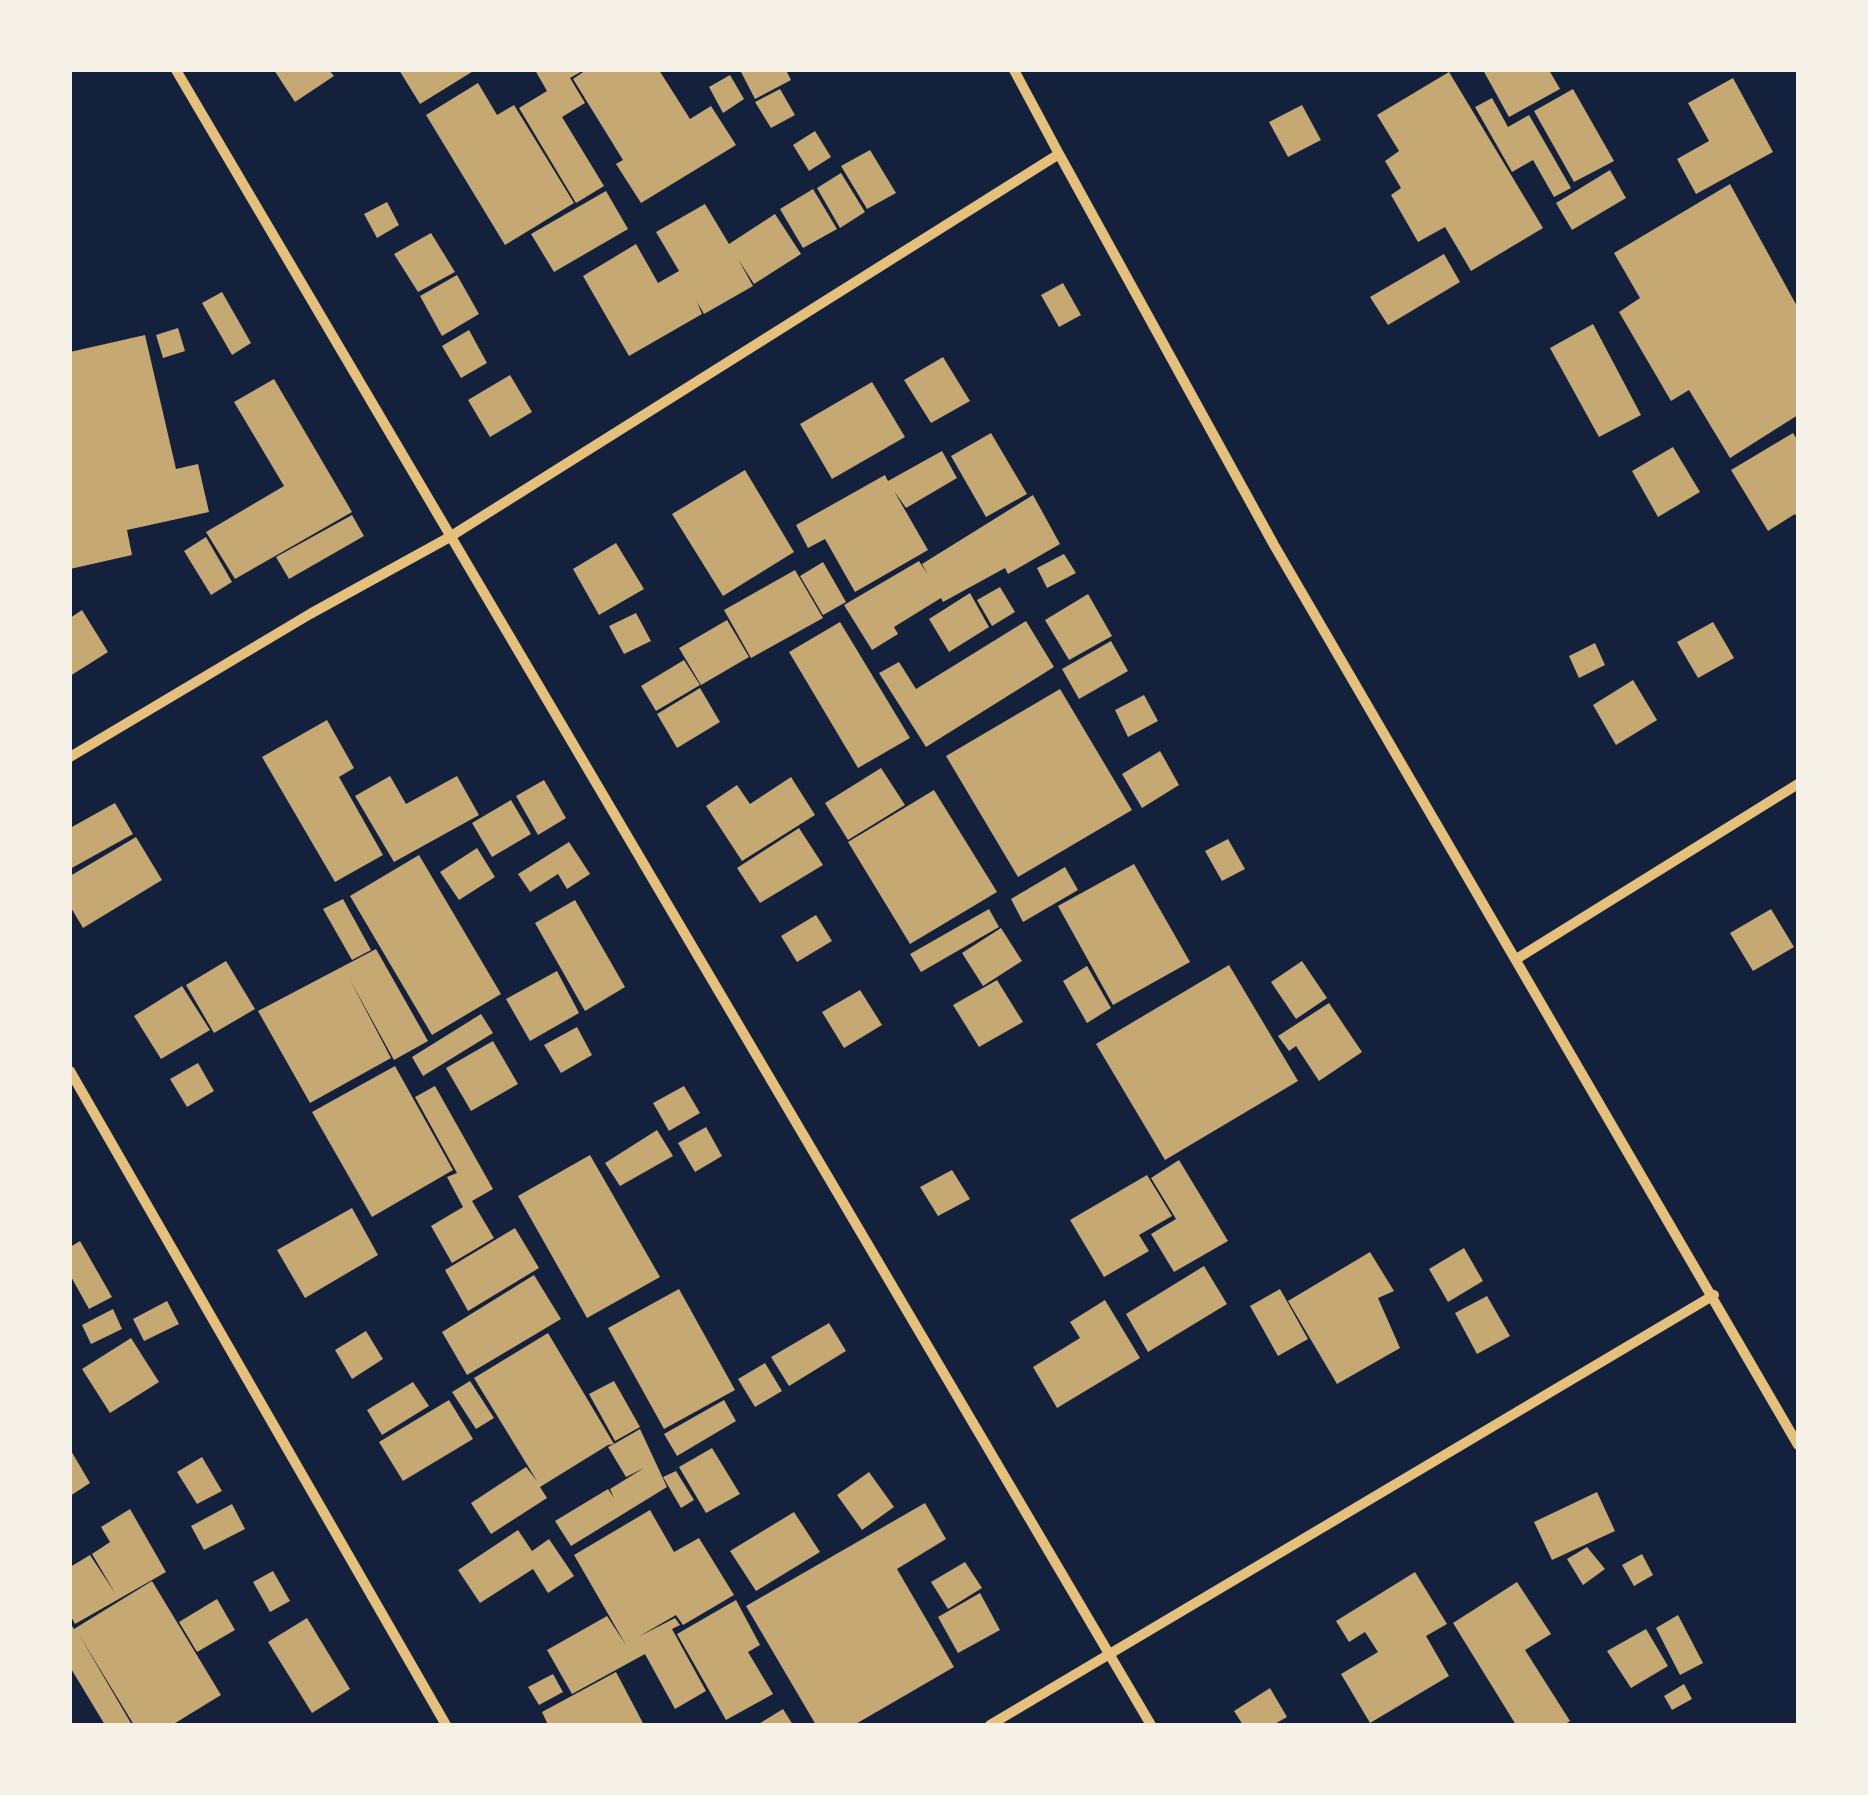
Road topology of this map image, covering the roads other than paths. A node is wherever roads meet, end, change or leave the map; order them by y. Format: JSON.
{"nodes":[{"id":1,"x":176,"y":70,"type":"edge"},
{"id":2,"x":1014,"y":70,"type":"edge"},
{"id":3,"x":1059,"y":154,"type":"junction"},
{"id":4,"x":448,"y":538,"type":"junction"},
{"id":5,"x":70,"y":757,"type":"edge"},
{"id":6,"x":1798,"y":784,"type":"edge"},
{"id":7,"x":1518,"y":958,"type":"junction"},
{"id":8,"x":70,"y":1070,"type":"edge"},
{"id":9,"x":1714,"y":1295,"type":"junction"},
{"id":10,"x":1798,"y":1445,"type":"edge"},
{"id":11,"x":1110,"y":1656,"type":"junction"},
{"id":12,"x":446,"y":1725,"type":"edge"},
{"id":13,"x":990,"y":1725,"type":"edge"},
{"id":14,"x":1152,"y":1725,"type":"edge"}],
"edges":[{"from":1,"to":4,"type":"street"},
{"from":2,"to":3,"type":"street"},
{"from":3,"to":4,"type":"street"},
{"from":3,"to":7,"type":"street"},
{"from":4,"to":5,"type":"street"},
{"from":4,"to":11,"type":"street"},
{"from":6,"to":7,"type":"street"},
{"from":7,"to":9,"type":"street"},
{"from":8,"to":12,"type":"street"},
{"from":9,"to":10,"type":"street"},
{"from":9,"to":11,"type":"street"},
{"from":11,"to":13,"type":"street"},
{"from":11,"to":14,"type":"street"}]}
